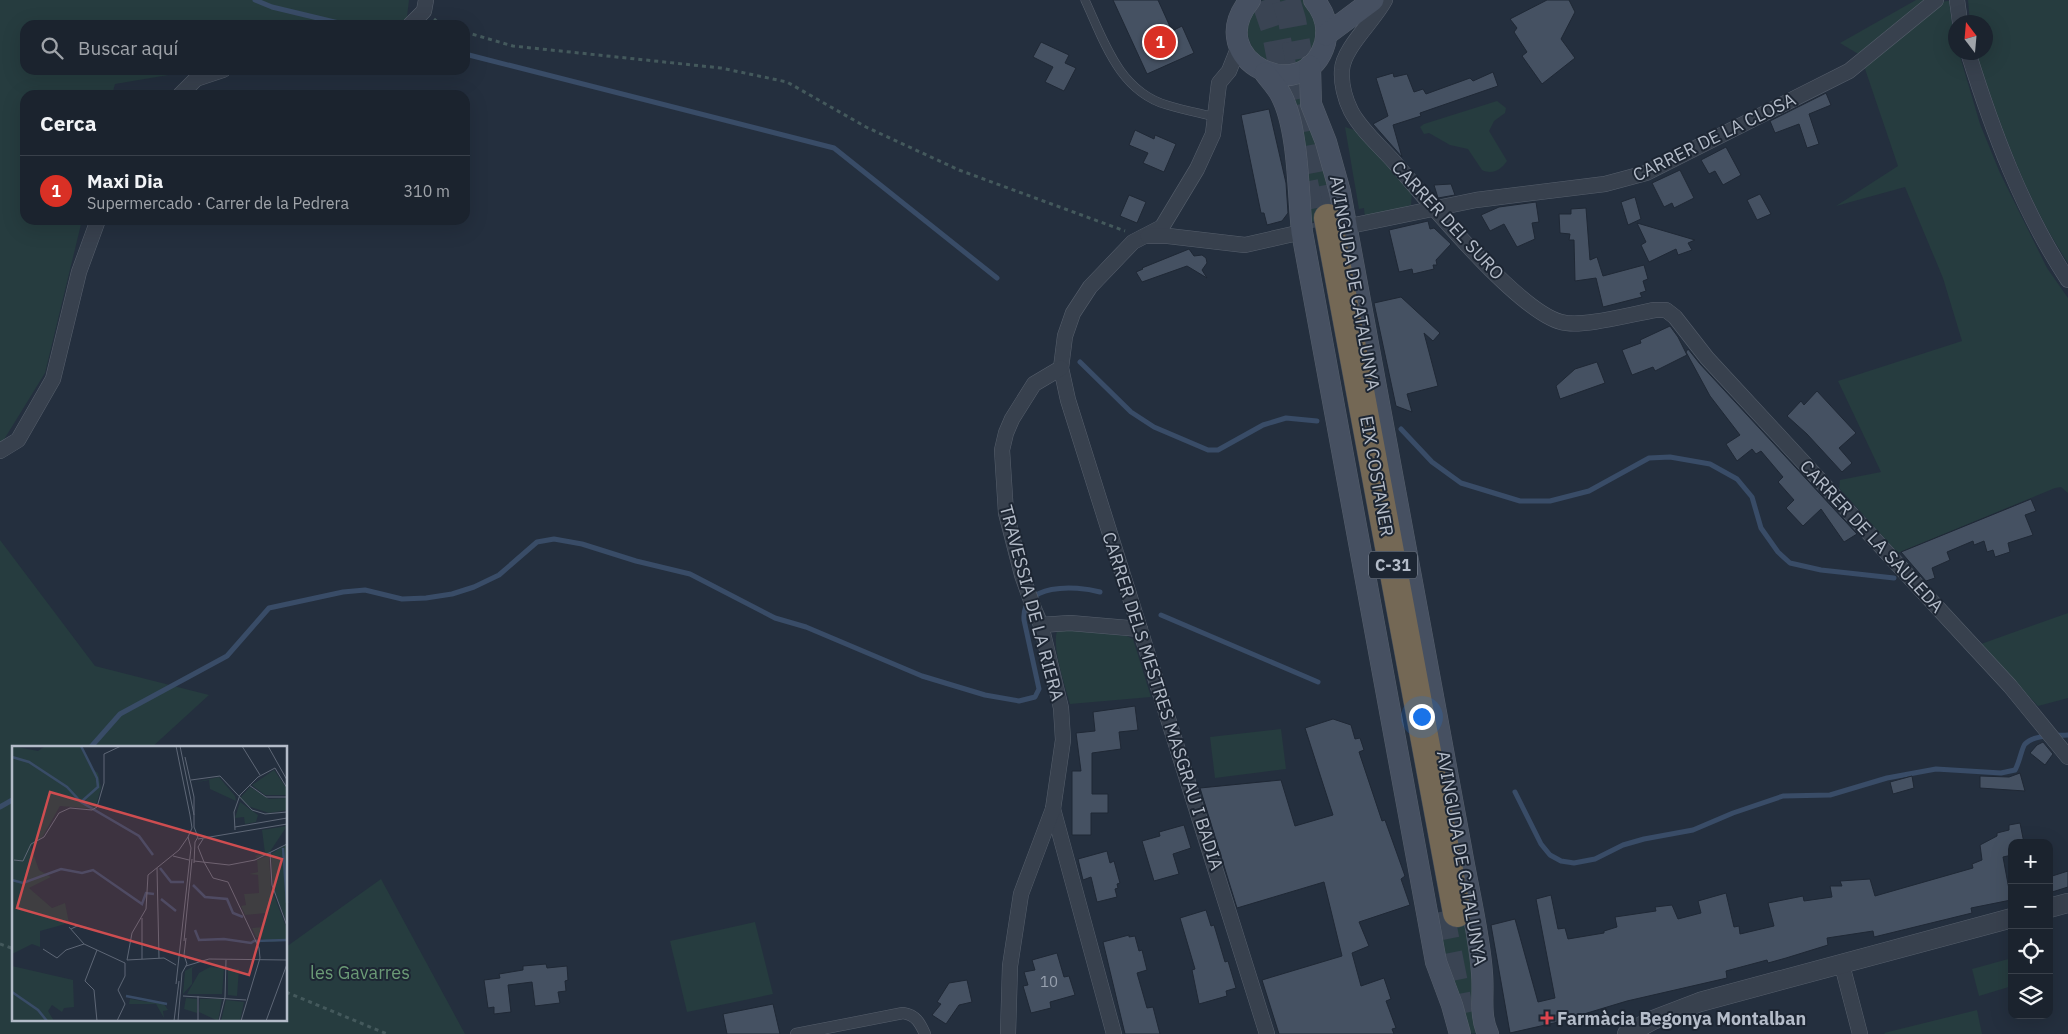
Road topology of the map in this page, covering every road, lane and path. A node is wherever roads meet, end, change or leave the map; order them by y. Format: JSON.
{"nodes":[{"id":1,"x":426,"y":0,"type":"edge"},
{"id":2,"x":1085,"y":0,"type":"edge"},
{"id":3,"x":1249,"y":0,"type":"edge"},
{"id":4,"x":1373,"y":0,"type":"edge"},
{"id":5,"x":1385,"y":0,"type":"edge"},
{"id":6,"x":1936,"y":0,"type":"edge"},
{"id":7,"x":1957,"y":0,"type":"edge"},
{"id":8,"x":1320,"y":2,"type":"edge"},
{"id":9,"x":1959,"y":15,"type":"edge"},
{"id":10,"x":415,"y":20,"type":"edge"},
{"id":11,"x":470,"y":33,"type":"edge"},
{"id":12,"x":1326,"y":35,"type":"junction"},
{"id":13,"x":1240,"y":46,"type":"junction"},
{"id":14,"x":1970,"y":60,"type":"edge"},
{"id":15,"x":1310,"y":66,"type":"junction"},
{"id":16,"x":1229,"y":71,"type":"junction"},
{"id":17,"x":1262,"y":71,"type":"junction"},
{"id":18,"x":210,"y":75,"type":"edge"},
{"id":19,"x":185,"y":90,"type":"edge"},
{"id":20,"x":1216,"y":117,"type":"junction"},
{"id":21,"x":1434,"y":208,"type":"junction"},
{"id":22,"x":96,"y":225,"type":"edge"},
{"id":23,"x":1322,"y":226,"type":"junction"},
{"id":24,"x":1146,"y":236,"type":"junction"},
{"id":25,"x":2068,"y":280,"type":"edge"},
{"id":26,"x":1674,"y":317,"type":"joint"},
{"id":27,"x":1061,"y":368,"type":"junction"},
{"id":28,"x":0,"y":451,"type":"edge"},
{"id":29,"x":1041,"y":624,"type":"junction"},
{"id":30,"x":1140,"y":629,"type":"junction"},
{"id":31,"x":2068,"y":757,"type":"edge"},
{"id":32,"x":1053,"y":809,"type":"junction"},
{"id":33,"x":1040,"y":843,"type":"junction"},
{"id":34,"x":1064,"y":850,"type":"junction"},
{"id":35,"x":2068,"y":903,"type":"edge"},
{"id":36,"x":2053,"y":907,"type":"edge"},
{"id":37,"x":1449,"y":912,"type":"tunnel mouth"},
{"id":38,"x":2008,"y":919,"type":"edge"},
{"id":39,"x":0,"y":944,"type":"edge"},
{"id":40,"x":12,"y":948,"type":"edge"},
{"id":41,"x":1842,"y":965,"type":"junction"},
{"id":42,"x":288,"y":993,"type":"edge"},
{"id":43,"x":387,"y":1034,"type":"edge"},
{"id":44,"x":796,"y":1034,"type":"edge"},
{"id":45,"x":925,"y":1034,"type":"edge"},
{"id":46,"x":1008,"y":1034,"type":"edge"},
{"id":47,"x":1114,"y":1034,"type":"edge"},
{"id":48,"x":1268,"y":1034,"type":"edge"},
{"id":49,"x":1460,"y":1034,"type":"edge"},
{"id":50,"x":1488,"y":1034,"type":"edge"},
{"id":51,"x":1627,"y":1034,"type":"edge"},
{"id":52,"x":1860,"y":1034,"type":"edge"}],
"edges":[{"from":1,"to":10,"type":"street"},
{"from":2,"to":20,"type":"lane"},
{"from":3,"to":13,"type":"main road"},
{"from":4,"to":12,"type":"main road"},
{"from":5,"to":21,"type":"street","name":"CARRER DEL SURO"},
{"from":6,"to":21,"type":"street","name":"CARRER DE LA CLOSA"},
{"from":7,"to":9,"type":"street"},
{"from":8,"to":12,"type":"main road"},
{"from":11,"to":24,"type":"path"},
{"from":12,"to":15,"type":"main road"},
{"from":13,"to":16,"type":"street"},
{"from":13,"to":17,"type":"main road","name":"AVINGUDA DE CATALUNYA"},
{"from":14,"to":25,"type":"street"},
{"from":15,"to":17,"type":"main road"},
{"from":15,"to":23,"type":"main road","name":"AVINGUDA DE CATALUNYA"},
{"from":16,"to":17,"type":"street"},
{"from":16,"to":20,"type":"street"},
{"from":17,"to":23,"type":"main road","name":"AVINGUDA DE CATALUNYA"},
{"from":18,"to":19,"type":"street"},
{"from":20,"to":24,"type":"street"},
{"from":21,"to":23,"type":"street","name":"CARRER DE LA CLOSA"},
{"from":21,"to":26,"type":"street","name":"CARRER DEL SURO"},
{"from":22,"to":28,"type":"street"},
{"from":23,"to":24,"type":"street","name":"CARRER DE LA CLOSA"},
{"from":23,"to":37,"type":"highway","name":"EIX COSTANER","number":"C-31"},
{"from":23,"to":49,"type":"main road","name":"AVINGUDA DE CATALUNYA"},
{"from":23,"to":50,"type":"main road","name":"AVINGUDA DE CATALUNYA"},
{"from":24,"to":27,"type":"street"},
{"from":26,"to":31,"type":"street","name":"CARRER DE LA SAULEDA"},
{"from":27,"to":29,"type":"street","name":"TRAVESSIA DE LA RIERA"},
{"from":27,"to":30,"type":"street","name":"CARRER DELS MESTRES MASGRAU I BADIA"},
{"from":29,"to":30,"type":"street"},
{"from":29,"to":32,"type":"street","name":"TRAVESSIA DE LA RIERA"},
{"from":30,"to":48,"type":"street","name":"CARRER DELS MESTRES MASGRAU I BADIA"},
{"from":32,"to":33,"type":"street","name":"TRAVESSIA DE LA RIERA"},
{"from":32,"to":34,"type":"street"},
{"from":33,"to":34,"type":"street"},
{"from":33,"to":46,"type":"street","name":"TRAVESSIA DE LA RIERA"},
{"from":34,"to":47,"type":"street"},
{"from":35,"to":36,"type":"street"},
{"from":38,"to":41,"type":"street"},
{"from":39,"to":40,"type":"path"},
{"from":41,"to":51,"type":"street"},
{"from":41,"to":52,"type":"street"},
{"from":42,"to":43,"type":"path"},
{"from":44,"to":45,"type":"street"}]}
